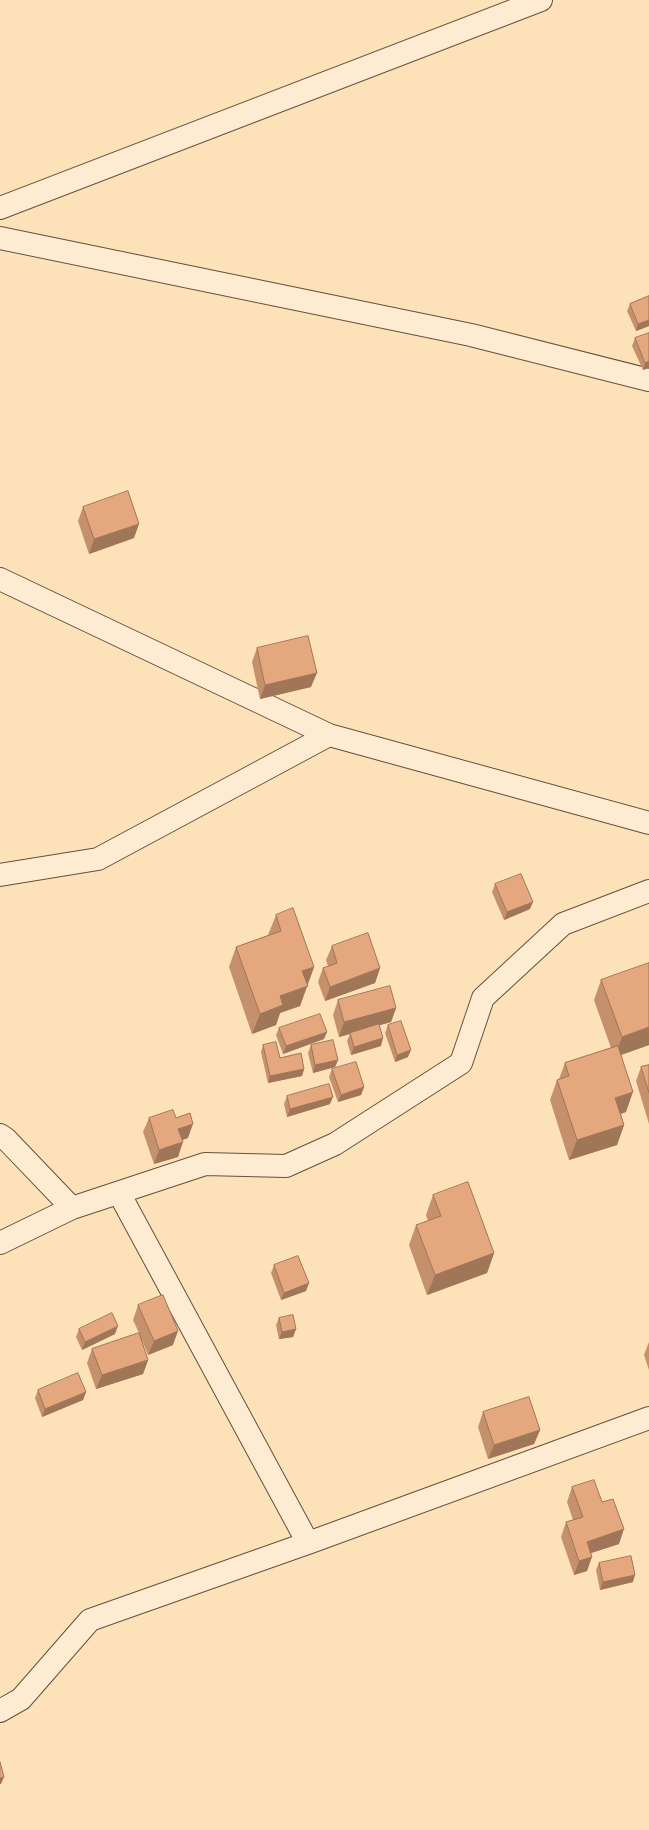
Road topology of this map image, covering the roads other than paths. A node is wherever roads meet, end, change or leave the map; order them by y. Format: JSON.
{"nodes":[{"id":1,"x":541,"y":0,"type":"edge"},
{"id":2,"x":0,"y":208,"type":"edge"},
{"id":3,"x":0,"y":238,"type":"edge"},
{"id":4,"x":649,"y":380,"type":"edge"},
{"id":5,"x":0,"y":579,"type":"edge"},
{"id":6,"x":329,"y":735,"type":"junction"},
{"id":7,"x":649,"y":823,"type":"edge"},
{"id":8,"x":0,"y":875,"type":"edge"},
{"id":9,"x":649,"y":891,"type":"edge"},
{"id":10,"x":0,"y":1135,"type":"edge"},
{"id":11,"x":119,"y":1193,"type":"junction"},
{"id":12,"x":72,"y":1208,"type":"junction"},
{"id":13,"x":0,"y":1243,"type":"edge"},
{"id":14,"x":649,"y":1418,"type":"edge"},
{"id":15,"x":308,"y":1543,"type":"junction"},
{"id":16,"x":0,"y":1711,"type":"edge"}],
"edges":[{"from":1,"to":2,"type":"street"},
{"from":3,"to":4,"type":"street"},
{"from":5,"to":6,"type":"street"},
{"from":6,"to":7,"type":"street"},
{"from":6,"to":8,"type":"street"},
{"from":9,"to":11,"type":"street"},
{"from":10,"to":12,"type":"street"},
{"from":11,"to":12,"type":"street"},
{"from":11,"to":15,"type":"street"},
{"from":12,"to":13,"type":"street"},
{"from":14,"to":15,"type":"street"},
{"from":15,"to":16,"type":"street"}]}
